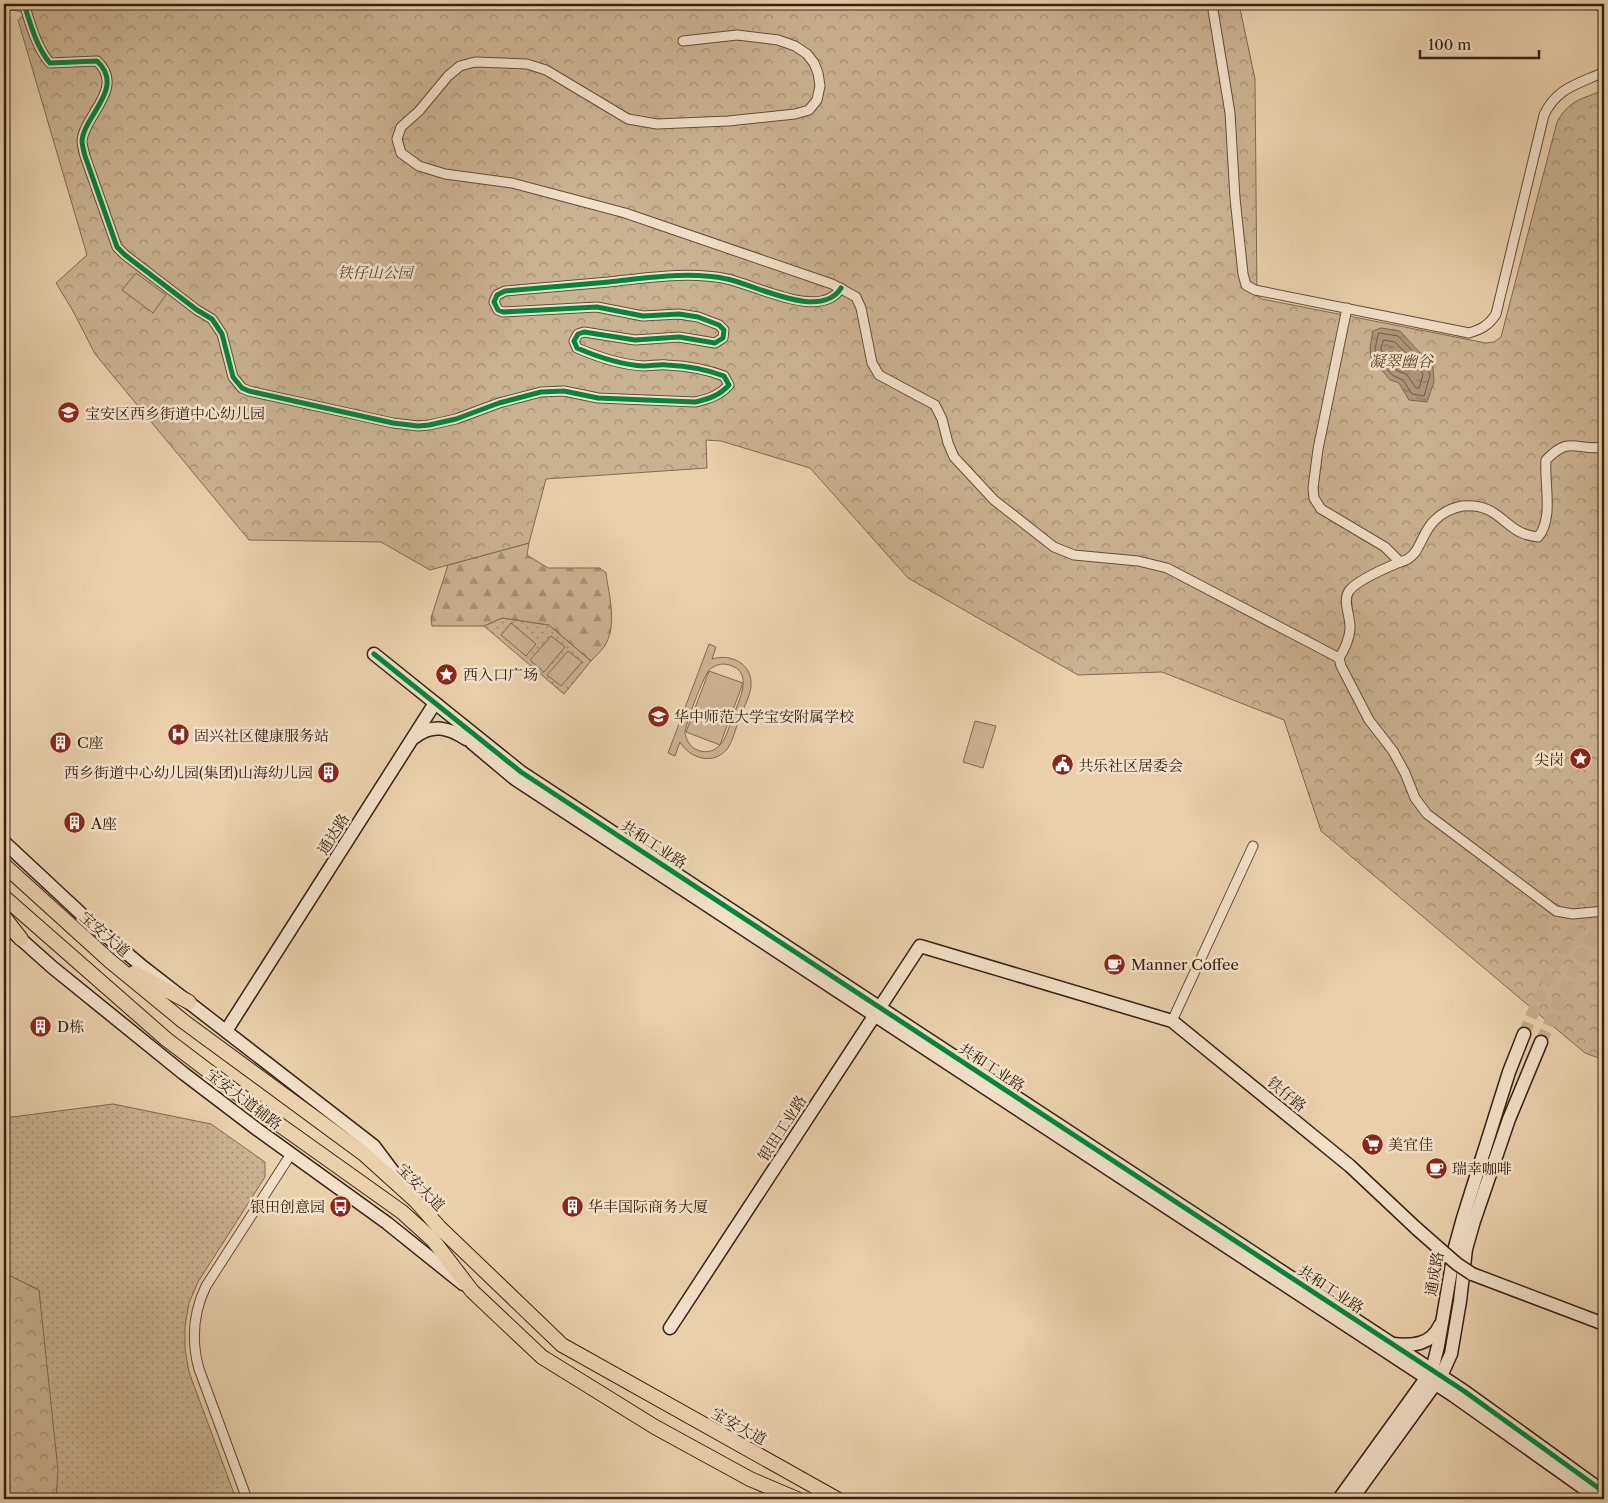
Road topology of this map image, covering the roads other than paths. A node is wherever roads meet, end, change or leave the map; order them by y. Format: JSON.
{"nodes":[{"id":1,"x":7,"y":4,"type":"edge"},
{"id":2,"x":1212,"y":4,"type":"edge"},
{"id":3,"x":26,"y":5,"type":"edge"},
{"id":4,"x":683,"y":41,"type":"dead end"},
{"id":5,"x":1604,"y":72,"type":"edge"},
{"id":6,"x":838,"y":292,"type":"junction"},
{"id":7,"x":1347,"y":308,"type":"junction"},
{"id":8,"x":1604,"y":447,"type":"edge"},
{"id":9,"x":1400,"y":562,"type":"junction"},
{"id":10,"x":373,"y":658,"type":"dead end"},
{"id":11,"x":1339,"y":658,"type":"junction"},
{"id":12,"x":433,"y":707,"type":"junction"},
{"id":13,"x":466,"y":739,"type":"junction"},
{"id":14,"x":408,"y":747,"type":"junction"},
{"id":15,"x":4,"y":842,"type":"edge"},
{"id":16,"x":1253,"y":846,"type":"dead end"},
{"id":17,"x":4,"y":865,"type":"edge"},
{"id":18,"x":4,"y":897,"type":"edge"},
{"id":19,"x":1604,"y":911,"type":"edge"},
{"id":20,"x":4,"y":917,"type":"edge"},
{"id":21,"x":4,"y":922,"type":"edge"},
{"id":22,"x":21,"y":939,"type":"junction"},
{"id":23,"x":920,"y":946,"type":"joint"},
{"id":24,"x":110,"y":961,"type":"junction"},
{"id":25,"x":189,"y":1002,"type":"junction"},
{"id":26,"x":877,"y":1011,"type":"junction"},
{"id":27,"x":1172,"y":1021,"type":"junction"},
{"id":28,"x":226,"y":1031,"type":"junction"},
{"id":29,"x":1524,"y":1034,"type":"tunnel mouth"},
{"id":30,"x":1541,"y":1042,"type":"tunnel mouth"},
{"id":31,"x":291,"y":1154,"type":"junction"},
{"id":32,"x":416,"y":1202,"type":"junction"},
{"id":33,"x":472,"y":1291,"type":"junction"},
{"id":34,"x":1442,"y":1321,"type":"junction"},
{"id":35,"x":1604,"y":1324,"type":"edge"},
{"id":36,"x":670,"y":1328,"type":"dead end"},
{"id":37,"x":1391,"y":1344,"type":"junction"},
{"id":38,"x":1434,"y":1377,"type":"junction"},
{"id":39,"x":1604,"y":1492,"type":"edge"},
{"id":40,"x":247,"y":1499,"type":"edge"},
{"id":41,"x":797,"y":1499,"type":"edge"},
{"id":42,"x":836,"y":1499,"type":"edge"},
{"id":43,"x":1339,"y":1499,"type":"edge"},
{"id":44,"x":1352,"y":1499,"type":"edge"},
{"id":45,"x":1599,"y":1499,"type":"edge"}],
"edges":[{"from":1,"to":3,"type":"street"},
{"from":2,"to":7,"type":"street"},
{"from":3,"to":6,"type":"street"},
{"from":4,"to":6,"type":"street"},
{"from":5,"to":7,"type":"street"},
{"from":6,"to":11,"type":"street"},
{"from":7,"to":9,"type":"street"},
{"from":8,"to":9,"type":"street"},
{"from":9,"to":11,"type":"street"},
{"from":10,"to":12,"type":"street","name":"共和工业路"},
{"from":11,"to":19,"type":"street"},
{"from":12,"to":13,"type":"street","name":"共和工业路"},
{"from":12,"to":14,"type":"street","name":"通达路"},
{"from":12,"to":26,"type":"street","name":"共和工业路"},
{"from":13,"to":14,"type":"street"},
{"from":13,"to":26,"type":"street","name":"共和工业路"},
{"from":14,"to":28,"type":"street","name":"通达路"},
{"from":15,"to":25,"type":"street"},
{"from":16,"to":27,"type":"street"},
{"from":17,"to":24,"type":"main road","name":"宝安大道"},
{"from":18,"to":33,"type":"main road","name":"宝安大道"},
{"from":20,"to":22,"type":"main road"},
{"from":21,"to":22,"type":"street","name":"宝安大道辅路"},
{"from":22,"to":31,"type":"street","name":"宝安大道辅路"},
{"from":23,"to":26,"type":"street","name":"银田工业路"},
{"from":23,"to":27,"type":"street","name":"铁仔路"},
{"from":24,"to":25,"type":"main road"},
{"from":24,"to":32,"type":"main road","name":"宝安大道"},
{"from":25,"to":28,"type":"street"},
{"from":26,"to":36,"type":"street","name":"银田工业路"},
{"from":26,"to":37,"type":"street","name":"共和工业路"},
{"from":26,"to":38,"type":"street","name":"共和工业路"},
{"from":27,"to":35,"type":"street","name":"铁仔路","bridge":true},
{"from":28,"to":32,"type":"street"},
{"from":29,"to":34,"type":"street","name":"通成路"},
{"from":30,"to":38,"type":"street","name":"通成路"},
{"from":31,"to":33,"type":"street","name":"宝安大道辅路"},
{"from":31,"to":40,"type":"street"},
{"from":32,"to":42,"type":"main road","name":"宝安大道"},
{"from":33,"to":41,"type":"main road","name":"宝安大道"},
{"from":34,"to":37,"type":"street"},
{"from":34,"to":38,"type":"street","name":"通成路"},
{"from":37,"to":38,"type":"street","name":"共和工业路"},
{"from":38,"to":39,"type":"street","name":"共和工业路"},
{"from":38,"to":43,"type":"street","name":"通成路"},
{"from":38,"to":44,"type":"street","name":"通成路"},
{"from":38,"to":45,"type":"street","name":"共和工业路"}]}
